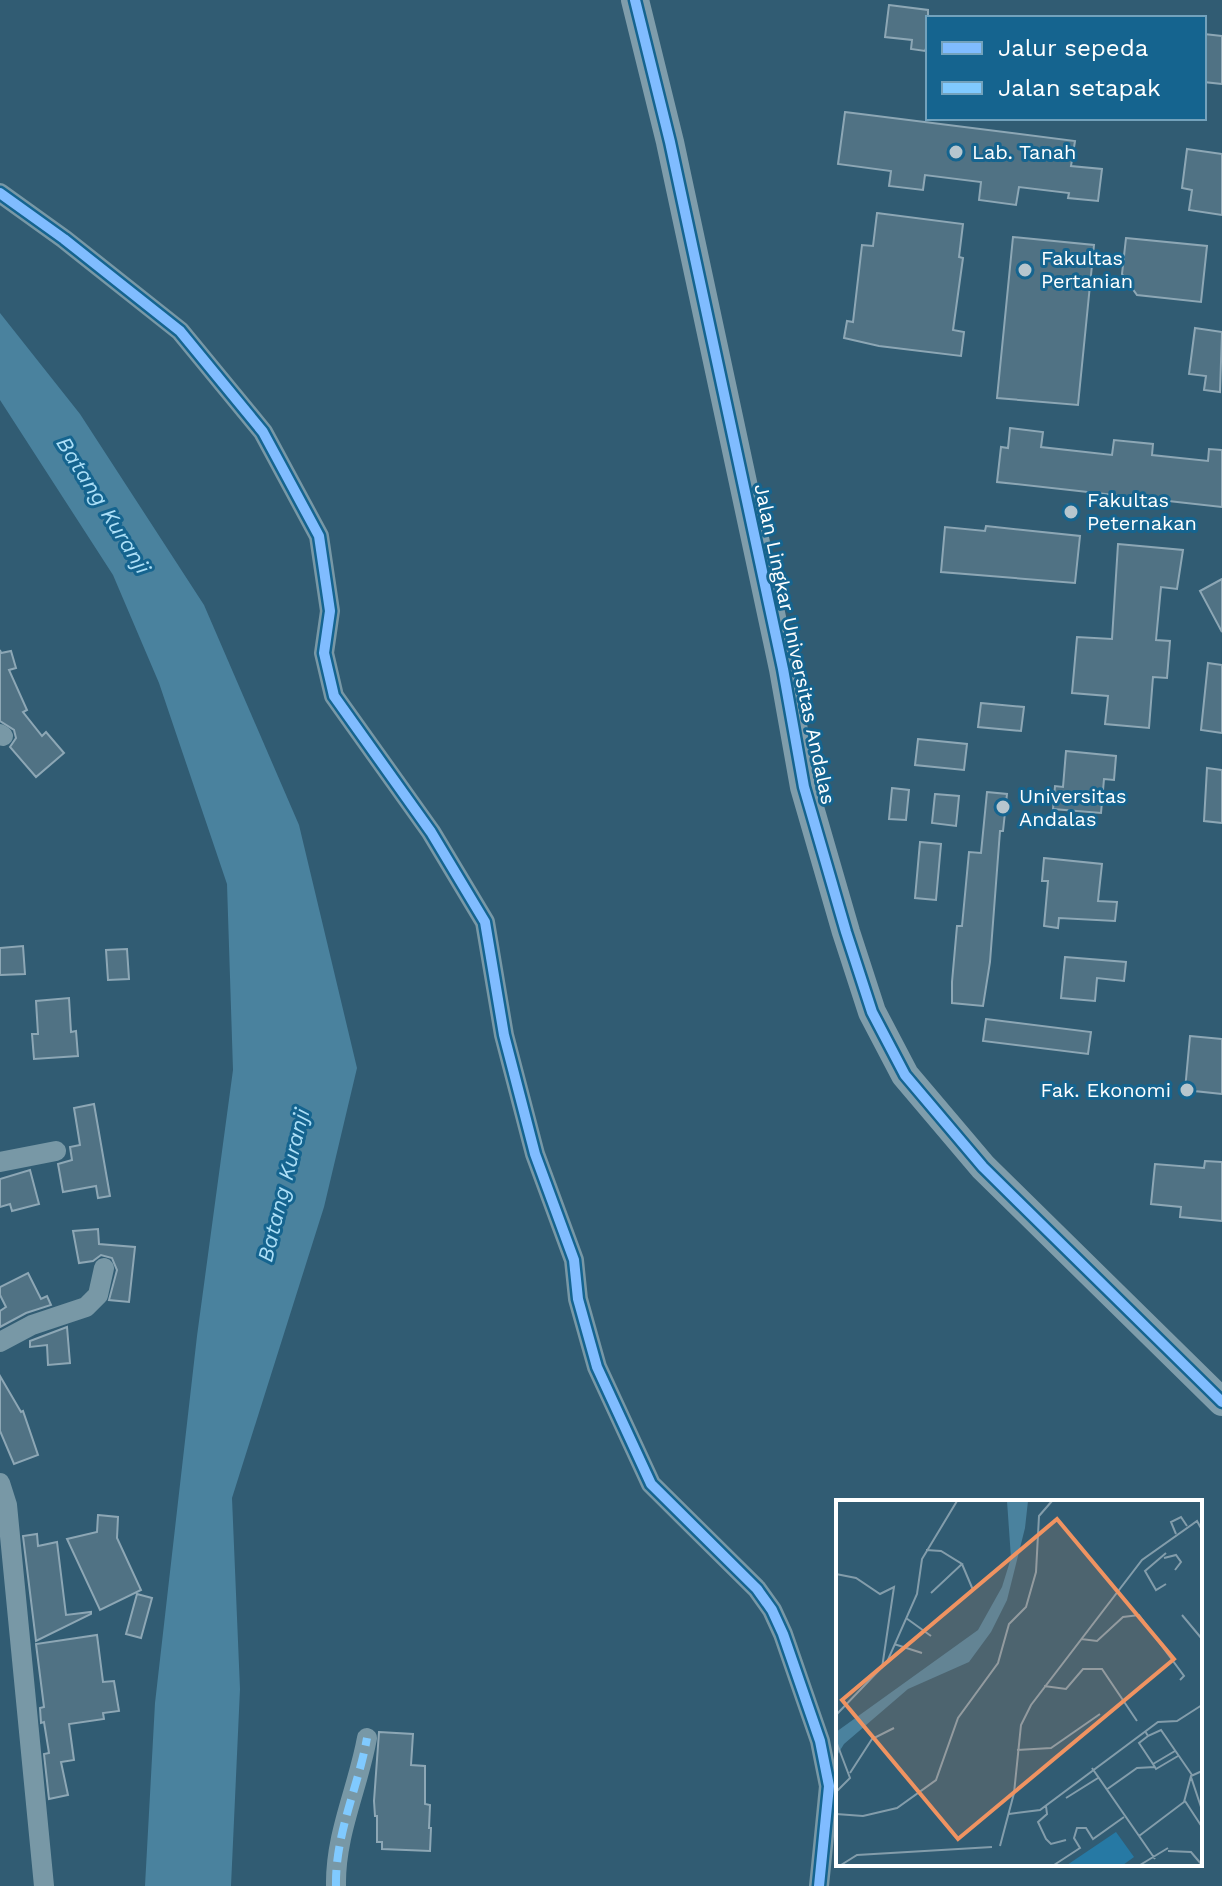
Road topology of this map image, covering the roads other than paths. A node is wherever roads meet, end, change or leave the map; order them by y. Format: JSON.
{"nodes":[{"id":1,"x":635,"y":0,"type":"edge"},
{"id":2,"x":0,"y":193,"type":"edge"},
{"id":3,"x":56,"y":1151,"type":"dead end"},
{"id":4,"x":0,"y":1162,"type":"edge"},
{"id":5,"x":104,"y":1268,"type":"dead end"},
{"id":6,"x":0,"y":1342,"type":"edge"},
{"id":7,"x":1222,"y":1402,"type":"edge"},
{"id":8,"x":0,"y":1483,"type":"edge"},
{"id":9,"x":4,"y":1533,"type":"edge"},
{"id":10,"x":367,"y":1738,"type":"dead end"},
{"id":11,"x":44,"y":1886,"type":"edge"},
{"id":12,"x":336,"y":1886,"type":"edge"},
{"id":13,"x":819,"y":1886,"type":"edge"}],
"edges":[{"from":1,"to":7,"type":"street","name":"Jalan Lingkar Universitas Andalas"},
{"from":2,"to":13,"type":"street"},
{"from":3,"to":4,"type":"street"},
{"from":5,"to":6,"type":"street"},
{"from":8,"to":9,"type":"street"},
{"from":9,"to":11,"type":"street"},
{"from":10,"to":12,"type":"street"}]}
